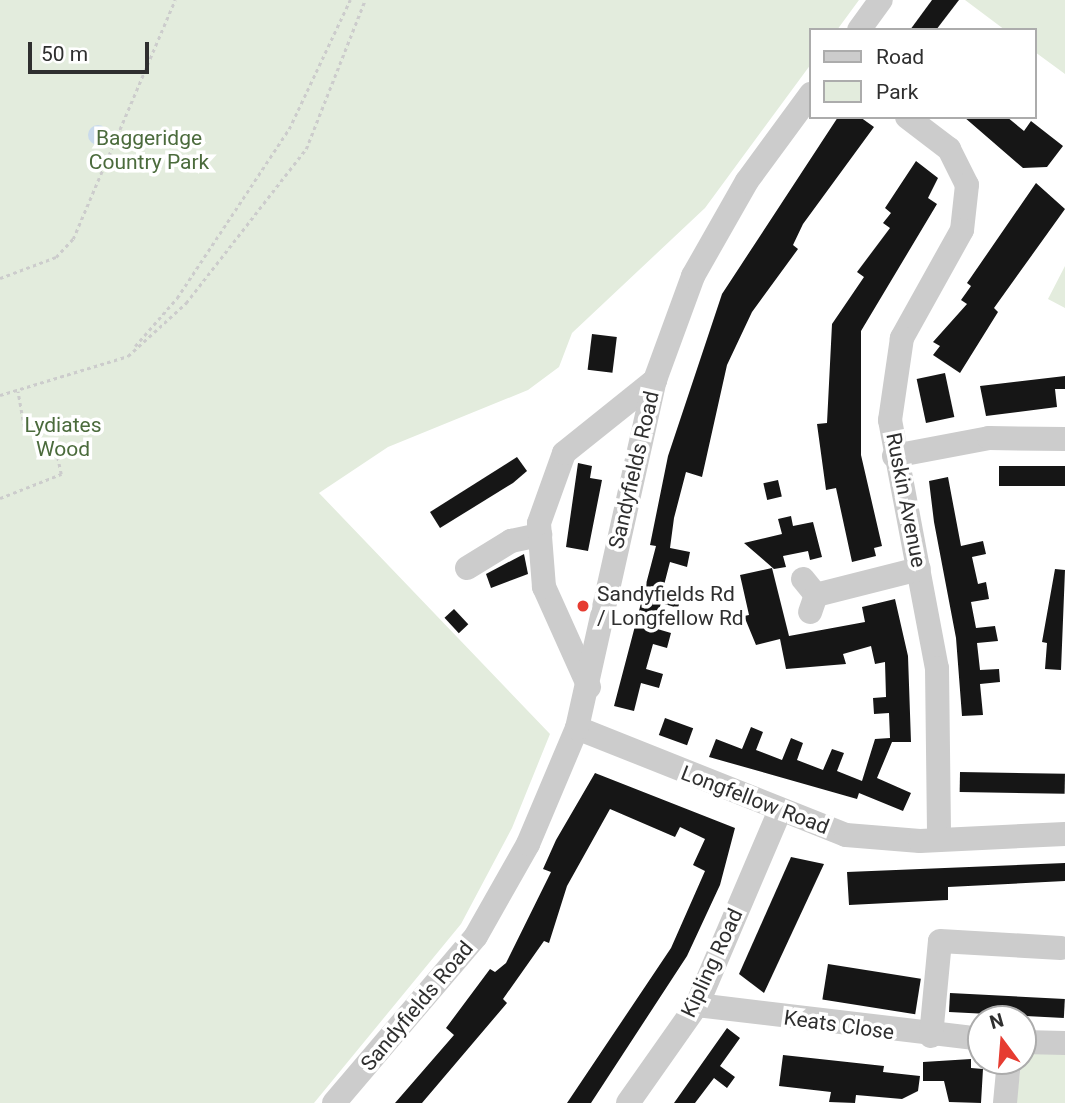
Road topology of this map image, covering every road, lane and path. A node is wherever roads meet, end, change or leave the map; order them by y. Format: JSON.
{"nodes":[{"id":1,"x":175,"y":0,"type":"edge"},
{"id":2,"x":350,"y":0,"type":"edge"},
{"id":3,"x":365,"y":0,"type":"edge"},
{"id":4,"x":881,"y":0,"type":"edge"},
{"id":5,"x":860,"y":28,"type":"edge"},
{"id":6,"x":810,"y":95,"type":"edge"},
{"id":7,"x":910,"y":119,"type":"edge"},
{"id":8,"x":0,"y":278,"type":"edge"},
{"id":9,"x":128,"y":356,"type":"junction"},
{"id":10,"x":655,"y":380,"type":"junction"},
{"id":11,"x":18,"y":392,"type":"junction"},
{"id":12,"x":0,"y":395,"type":"edge"},
{"id":13,"x":1065,"y":439,"type":"edge"},
{"id":14,"x":894,"y":456,"type":"junction"},
{"id":15,"x":0,"y":498,"type":"edge"},
{"id":16,"x":540,"y":536,"type":"junction"},
{"id":17,"x":467,"y":568,"type":"dead end"},
{"id":18,"x":919,"y":569,"type":"junction"},
{"id":19,"x":809,"y":595,"type":"dead end"},
{"id":20,"x":589,"y":687,"type":"junction"},
{"id":21,"x":577,"y":728,"type":"junction"},
{"id":22,"x":779,"y":813,"type":"junction"},
{"id":23,"x":1065,"y":834,"type":"edge"},
{"id":24,"x":939,"y":840,"type":"junction"},
{"id":25,"x":1061,"y":948,"type":"dead end"},
{"id":26,"x":697,"y":1005,"type":"junction"},
{"id":27,"x":931,"y":1036,"type":"junction"},
{"id":28,"x":967,"y":1038,"type":"edge"},
{"id":29,"x":1037,"y":1042,"type":"edge"},
{"id":30,"x":1065,"y":1043,"type":"edge"},
{"id":31,"x":1008,"y":1075,"type":"edge"},
{"id":32,"x":334,"y":1103,"type":"edge"},
{"id":33,"x":628,"y":1103,"type":"edge"},
{"id":34,"x":1005,"y":1103,"type":"edge"}],
"edges":[{"from":1,"to":8,"type":"path"},
{"from":2,"to":9,"type":"path"},
{"from":3,"to":9,"type":"path"},
{"from":4,"to":5,"type":"street"},
{"from":6,"to":10,"type":"street","name":"Sandyfields Road"},
{"from":7,"to":14,"type":"street","name":"Ruskin Avenue"},
{"from":9,"to":11,"type":"path"},
{"from":10,"to":16,"type":"street"},
{"from":10,"to":20,"type":"street","name":"Sandyfields Road"},
{"from":11,"to":12,"type":"path"},
{"from":11,"to":15,"type":"path"},
{"from":13,"to":14,"type":"street"},
{"from":14,"to":18,"type":"street","name":"Ruskin Avenue"},
{"from":16,"to":17,"type":"street"},
{"from":16,"to":20,"type":"street"},
{"from":18,"to":19,"type":"street"},
{"from":18,"to":24,"type":"street","name":"Ruskin Avenue"},
{"from":20,"to":21,"type":"street","name":"Sandyfields Road"},
{"from":21,"to":22,"type":"street","name":"Longfellow Road"},
{"from":21,"to":32,"type":"street","name":"Sandyfields Road"},
{"from":22,"to":24,"type":"street","name":"Longfellow Road"},
{"from":22,"to":26,"type":"street","name":"Kipling Road"},
{"from":23,"to":24,"type":"street","name":"Longfellow Road"},
{"from":25,"to":27,"type":"street"},
{"from":26,"to":27,"type":"street","name":"Keats Close"},
{"from":26,"to":33,"type":"street","name":"Kipling Road"},
{"from":27,"to":28,"type":"street","name":"Keats Close"},
{"from":29,"to":30,"type":"street"},
{"from":31,"to":34,"type":"street"}]}
